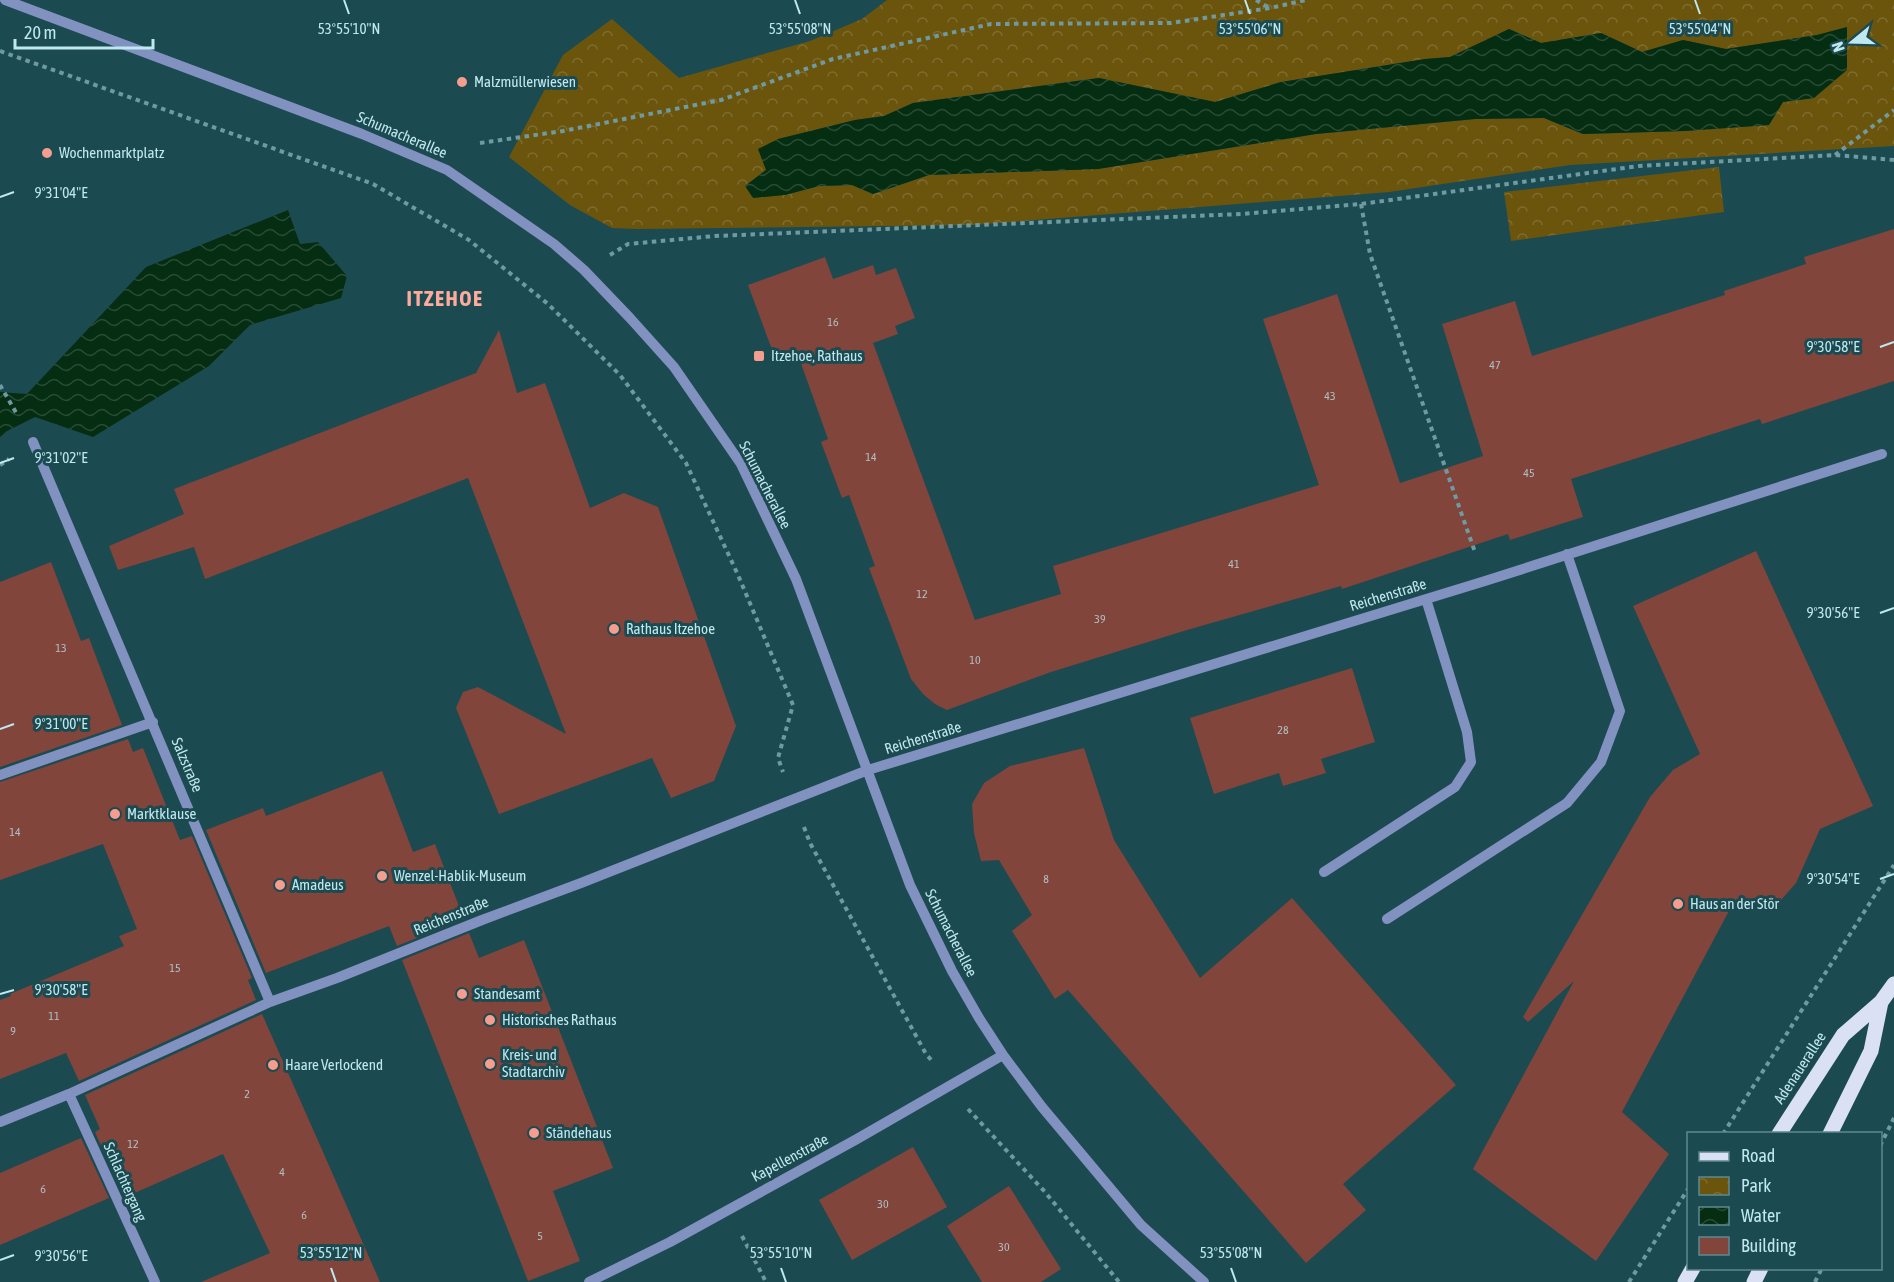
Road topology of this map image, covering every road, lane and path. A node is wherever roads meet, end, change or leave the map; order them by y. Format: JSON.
{"nodes":[{"id":1,"x":5,"y":0,"type":"edge"},
{"id":2,"x":1256,"y":0,"type":"edge"},
{"id":3,"x":1306,"y":0,"type":"edge"},
{"id":4,"x":1270,"y":8,"type":"junction"},
{"id":5,"x":0,"y":51,"type":"edge"},
{"id":6,"x":1894,"y":110,"type":"edge"},
{"id":7,"x":480,"y":143,"type":"dead end"},
{"id":8,"x":1835,"y":155,"type":"junction"},
{"id":9,"x":1894,"y":160,"type":"edge"},
{"id":10,"x":1361,"y":204,"type":"junction"},
{"id":11,"x":584,"y":270,"type":"junction"},
{"id":12,"x":0,"y":385,"type":"edge"},
{"id":13,"x":33,"y":442,"type":"joint"},
{"id":14,"x":1882,"y":454,"type":"dead end"},
{"id":15,"x":1567,"y":554,"type":"junction"},
{"id":16,"x":1485,"y":581,"type":"junction"},
{"id":17,"x":1426,"y":599,"type":"junction"},
{"id":18,"x":153,"y":722,"type":"junction"},
{"id":19,"x":868,"y":770,"type":"junction"},
{"id":20,"x":0,"y":776,"type":"edge"},
{"id":21,"x":794,"y":799,"type":"junction"},
{"id":22,"x":1894,"y":865,"type":"edge"},
{"id":23,"x":1324,"y":872,"type":"dead end"},
{"id":24,"x":1387,"y":919,"type":"dead end"},
{"id":25,"x":1894,"y":984,"type":"edge"},
{"id":26,"x":270,"y":1002,"type":"junction"},
{"id":27,"x":1881,"y":1002,"type":"junction"},
{"id":28,"x":1003,"y":1055,"type":"junction"},
{"id":29,"x":950,"y":1085,"type":"junction"},
{"id":30,"x":69,"y":1094,"type":"junction"},
{"id":31,"x":1894,"y":1118,"type":"edge"},
{"id":32,"x":0,"y":1122,"type":"edge"},
{"id":33,"x":1724,"y":1132,"type":"edge"},
{"id":34,"x":1780,"y":1132,"type":"edge"},
{"id":35,"x":1831,"y":1132,"type":"edge"},
{"id":36,"x":1882,"y":1144,"type":"edge"},
{"id":37,"x":1687,"y":1192,"type":"edge"},
{"id":38,"x":728,"y":1209,"type":"junction"},
{"id":39,"x":154,"y":1282,"type":"edge"},
{"id":40,"x":589,"y":1282,"type":"edge"},
{"id":41,"x":766,"y":1282,"type":"edge"},
{"id":42,"x":1119,"y":1282,"type":"edge"},
{"id":43,"x":1204,"y":1282,"type":"edge"},
{"id":44,"x":1629,"y":1282,"type":"edge"}],
"edges":[{"from":1,"to":11,"type":"street","name":"Schumacherallee"},
{"from":2,"to":4,"type":"path"},
{"from":3,"to":4,"type":"path"},
{"from":4,"to":7,"type":"path"},
{"from":5,"to":21,"type":"path"},
{"from":6,"to":8,"type":"path"},
{"from":8,"to":9,"type":"path"},
{"from":8,"to":10,"type":"path"},
{"from":10,"to":11,"type":"path"},
{"from":10,"to":16,"type":"path"},
{"from":11,"to":19,"type":"street","name":"Schumacherallee"},
{"from":12,"to":13,"type":"path"},
{"from":13,"to":18,"type":"street","name":"Salzstraße"},
{"from":14,"to":15,"type":"street","name":"Reichenstraße"},
{"from":15,"to":16,"type":"street","name":"Reichenstraße"},
{"from":15,"to":24,"type":"street"},
{"from":16,"to":17,"type":"street","name":"Reichenstraße"},
{"from":17,"to":19,"type":"street","name":"Reichenstraße"},
{"from":17,"to":23,"type":"street"},
{"from":18,"to":20,"type":"street"},
{"from":18,"to":26,"type":"street","name":"Salzstraße"},
{"from":19,"to":21,"type":"street","name":"Reichenstraße"},
{"from":19,"to":28,"type":"street","name":"Schumacherallee"},
{"from":21,"to":26,"type":"street","name":"Reichenstraße"},
{"from":21,"to":29,"type":"path"},
{"from":22,"to":33,"type":"path"},
{"from":25,"to":27,"type":"main road","name":"Adenauerallee"},
{"from":26,"to":30,"type":"street","name":"Reichenstraße"},
{"from":27,"to":34,"type":"main road","name":"Adenauerallee"},
{"from":27,"to":35,"type":"main road","name":"Adenauerallee"},
{"from":28,"to":29,"type":"street","name":"Kapellenstraße"},
{"from":28,"to":43,"type":"street","name":"Schumacherallee"},
{"from":29,"to":38,"type":"street","name":"Kapellenstraße"},
{"from":29,"to":42,"type":"path"},
{"from":30,"to":32,"type":"street","name":"Reichenstraße"},
{"from":30,"to":39,"type":"street","name":"Schlachtergang"},
{"from":31,"to":36,"type":"path"},
{"from":37,"to":44,"type":"path"},
{"from":38,"to":40,"type":"street","name":"Kapellenstraße"},
{"from":38,"to":41,"type":"path"}]}
